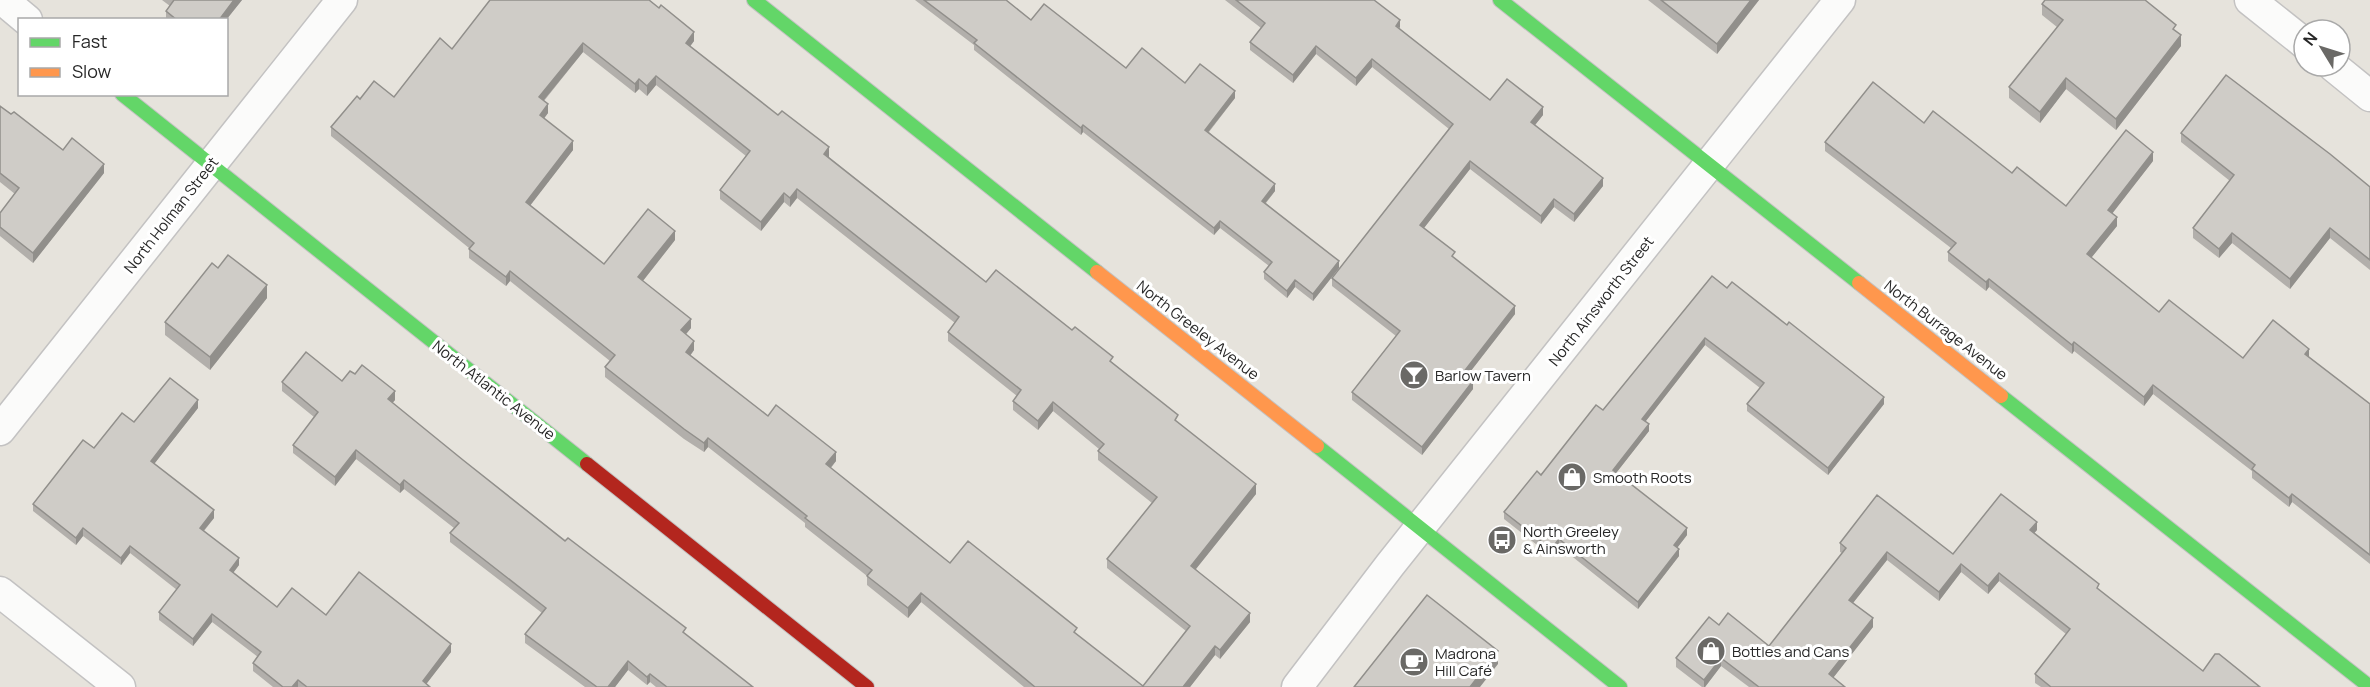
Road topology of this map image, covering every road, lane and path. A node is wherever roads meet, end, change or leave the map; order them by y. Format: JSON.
{"nodes":[{"id":1,"x":3,"y":0,"type":"edge"},
{"id":2,"x":342,"y":0,"type":"edge"},
{"id":3,"x":754,"y":0,"type":"edge"},
{"id":4,"x":1500,"y":0,"type":"edge"},
{"id":5,"x":1840,"y":0,"type":"edge"},
{"id":6,"x":2250,"y":0,"type":"edge"},
{"id":7,"x":25,"y":18,"type":"edge"},
{"id":8,"x":2292,"y":33,"type":"edge"},
{"id":9,"x":2348,"y":78,"type":"edge"},
{"id":10,"x":124,"y":96,"type":"edge"},
{"id":11,"x":2370,"y":96,"type":"edge"},
{"id":12,"x":1709,"y":164,"type":"junction"},
{"id":13,"x":210,"y":165,"type":"junction"},
{"id":14,"x":0,"y":430,"type":"edge"},
{"id":15,"x":1420,"y":528,"type":"junction"},
{"id":16,"x":0,"y":592,"type":"edge"},
{"id":17,"x":120,"y":687,"type":"edge"},
{"id":18,"x":867,"y":687,"type":"edge"},
{"id":19,"x":1297,"y":687,"type":"edge"},
{"id":20,"x":1620,"y":687,"type":"edge"},
{"id":21,"x":2370,"y":687,"type":"edge"}],
"edges":[{"from":1,"to":7,"type":"street"},
{"from":2,"to":13,"type":"street","name":"North Holman Street"},
{"from":3,"to":15,"type":"street","name":"North Greeley Avenue"},
{"from":4,"to":12,"type":"street","name":"North Burrage Avenue"},
{"from":5,"to":12,"type":"street","name":"North Ainsworth Street"},
{"from":6,"to":8,"type":"street"},
{"from":9,"to":11,"type":"street"},
{"from":10,"to":13,"type":"street","name":"North Atlantic Avenue"},
{"from":12,"to":15,"type":"street","name":"North Ainsworth Street"},
{"from":12,"to":21,"type":"street","name":"North Burrage Avenue"},
{"from":13,"to":14,"type":"street","name":"North Holman Street"},
{"from":13,"to":18,"type":"street","name":"North Atlantic Avenue"},
{"from":15,"to":19,"type":"street","name":"North Ainsworth Street"},
{"from":15,"to":20,"type":"street","name":"North Greeley Avenue"},
{"from":16,"to":17,"type":"street"}]}
